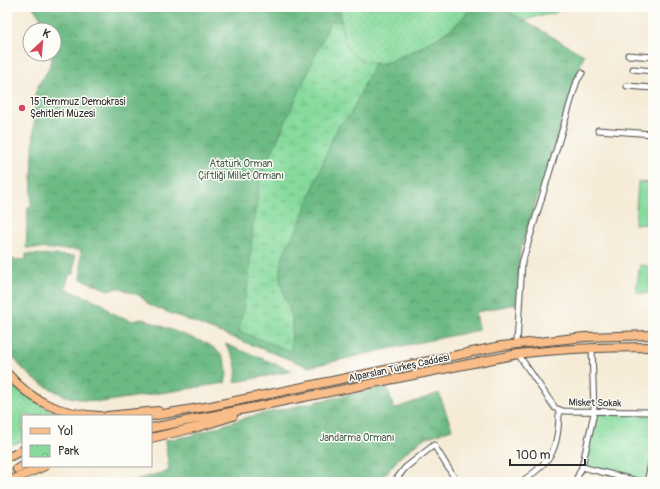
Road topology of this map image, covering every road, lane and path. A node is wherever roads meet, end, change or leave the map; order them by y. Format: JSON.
{"nodes":[{"id":1,"x":628,"y":55,"type":"dead end"},
{"id":2,"x":653,"y":57,"type":"edge"},
{"id":3,"x":633,"y":69,"type":"dead end"},
{"id":4,"x":653,"y":71,"type":"edge"},
{"id":5,"x":582,"y":73,"type":"dead end"},
{"id":6,"x":627,"y":86,"type":"dead end"},
{"id":7,"x":653,"y":88,"type":"edge"},
{"id":8,"x":598,"y":130,"type":"dead end"},
{"id":9,"x":653,"y":134,"type":"edge"},
{"id":10,"x":653,"y":336,"type":"edge"},
{"id":11,"x":517,"y":343,"type":"junction"},
{"id":12,"x":592,"y":347,"type":"junction"},
{"id":13,"x":653,"y":347,"type":"edge"},
{"id":14,"x":518,"y":354,"type":"junction"},
{"id":15,"x":7,"y":373,"type":"edge"},
{"id":16,"x":211,"y":406,"type":"junction"},
{"id":17,"x":263,"y":406,"type":"junction"},
{"id":18,"x":559,"y":410,"type":"junction"},
{"id":19,"x":653,"y":412,"type":"edge"},
{"id":20,"x":594,"y":413,"type":"junction"},
{"id":21,"x":91,"y":415,"type":"edge"},
{"id":22,"x":117,"y":415,"type":"edge"},
{"id":23,"x":152,"y":416,"type":"edge"},
{"id":24,"x":152,"y":428,"type":"edge"},
{"id":25,"x":152,"y":438,"type":"edge"},
{"id":26,"x":22,"y":450,"type":"edge"},
{"id":27,"x":653,"y":455,"type":"edge"},
{"id":28,"x":11,"y":456,"type":"dead end"},
{"id":29,"x":43,"y":467,"type":"edge"},
{"id":30,"x":582,"y":467,"type":"junction"},
{"id":31,"x":7,"y":482,"type":"edge"},
{"id":32,"x":394,"y":482,"type":"edge"},
{"id":33,"x":457,"y":482,"type":"edge"},
{"id":34,"x":521,"y":482,"type":"edge"},
{"id":35,"x":575,"y":482,"type":"edge"},
{"id":36,"x":641,"y":482,"type":"edge"},
{"id":37,"x":647,"y":482,"type":"edge"}],
"edges":[{"from":1,"to":2,"type":"street"},
{"from":3,"to":4,"type":"street"},
{"from":5,"to":11,"type":"street"},
{"from":6,"to":7,"type":"street"},
{"from":8,"to":9,"type":"street"},
{"from":10,"to":11,"type":"main road","name":"Alparslan Türkeş Caddesi"},
{"from":11,"to":16,"type":"main road","name":"Alparslan Türkeş Caddesi"},
{"from":12,"to":13,"type":"main road","name":"Alparslan Türkeş Caddesi"},
{"from":12,"to":14,"type":"main road","name":"Alparslan Türkeş Caddesi"},
{"from":12,"to":20,"type":"street"},
{"from":14,"to":17,"type":"main road","name":"Alparslan Türkeş Caddesi"},
{"from":14,"to":18,"type":"street","name":"Misket Sokak"},
{"from":15,"to":21,"type":"main road"},
{"from":16,"to":22,"type":"main road"},
{"from":16,"to":23,"type":"main road"},
{"from":17,"to":24,"type":"main road","name":"Alparslan Türkeş Caddesi"},
{"from":17,"to":25,"type":"main road"},
{"from":18,"to":20,"type":"street","name":"Misket Sokak"},
{"from":18,"to":34,"type":"street"},
{"from":19,"to":20,"type":"street","name":"Misket Sokak"},
{"from":20,"to":30,"type":"street"},
{"from":26,"to":28,"type":"main road"},
{"from":27,"to":37,"type":"street"},
{"from":29,"to":31,"type":"main road"},
{"from":30,"to":35,"type":"street"},
{"from":30,"to":36,"type":"street"},
{"from":32,"to":33,"type":"street"}]}
